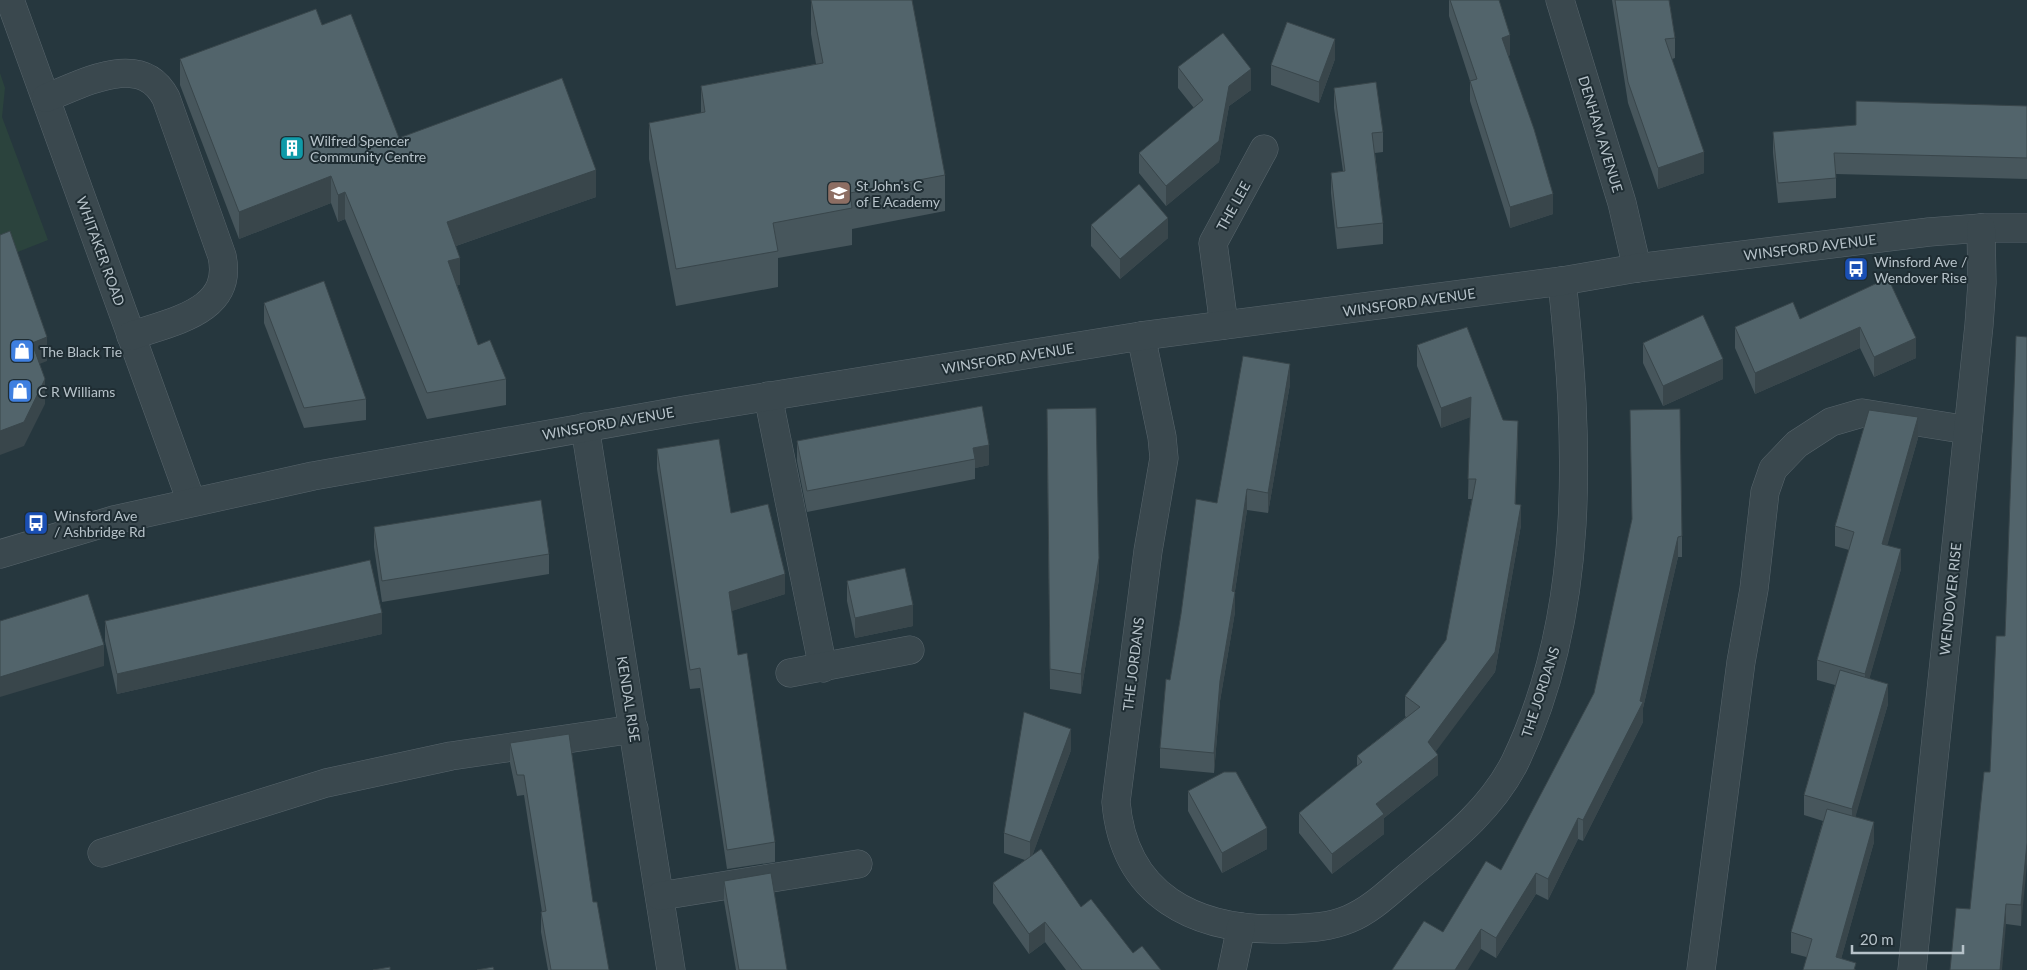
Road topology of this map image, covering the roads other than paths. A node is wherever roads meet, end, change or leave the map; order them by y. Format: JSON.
{"nodes":[{"id":1,"x":10,"y":0,"type":"edge"},
{"id":2,"x":1560,"y":0,"type":"edge"},
{"id":3,"x":46,"y":98,"type":"junction"},
{"id":4,"x":1264,"y":148,"type":"dead end"},
{"id":5,"x":1981,"y":228,"type":"junction"},
{"id":6,"x":2027,"y":228,"type":"edge"},
{"id":7,"x":1637,"y":268,"type":"junction"},
{"id":8,"x":1562,"y":281,"type":"junction"},
{"id":9,"x":1224,"y":325,"type":"junction"},
{"id":10,"x":131,"y":336,"type":"junction"},
{"id":11,"x":1141,"y":336,"type":"junction"},
{"id":12,"x":768,"y":396,"type":"junction"},
{"id":13,"x":585,"y":427,"type":"junction"},
{"id":14,"x":1968,"y":430,"type":"junction"},
{"id":15,"x":191,"y":501,"type":"junction"},
{"id":16,"x":0,"y":554,"type":"edge"},
{"id":17,"x":910,"y":650,"type":"dead end"},
{"id":18,"x":823,"y":668,"type":"junction"},
{"id":19,"x":790,"y":673,"type":"dead end"},
{"id":20,"x":634,"y":729,"type":"junction"},
{"id":21,"x":102,"y":853,"type":"dead end"},
{"id":22,"x":858,"y":864,"type":"dead end"},
{"id":23,"x":660,"y":896,"type":"junction"},
{"id":24,"x":1241,"y":927,"type":"junction"},
{"id":25,"x":671,"y":970,"type":"edge"},
{"id":26,"x":1232,"y":970,"type":"edge"},
{"id":27,"x":1701,"y":970,"type":"edge"},
{"id":28,"x":1912,"y":970,"type":"edge"}],
"edges":[{"from":1,"to":3,"type":"street","name":"WHITAKER ROAD"},
{"from":2,"to":7,"type":"street","name":"DENHAM AVENUE"},
{"from":3,"to":10,"type":"street","name":"WHITAKER ROAD"},
{"from":3,"to":10,"type":"street"},
{"from":4,"to":9,"type":"street","name":"THE LEE"},
{"from":5,"to":6,"type":"street","name":"WINSFORD AVENUE"},
{"from":5,"to":7,"type":"street","name":"WINSFORD AVENUE"},
{"from":5,"to":14,"type":"street","name":"WENDOVER RISE"},
{"from":7,"to":8,"type":"street","name":"WINSFORD AVENUE"},
{"from":8,"to":9,"type":"street","name":"WINSFORD AVENUE"},
{"from":8,"to":24,"type":"street","name":"THE JORDANS"},
{"from":9,"to":11,"type":"street","name":"WINSFORD AVENUE"},
{"from":10,"to":15,"type":"street","name":"WHITAKER ROAD"},
{"from":11,"to":12,"type":"street","name":"WINSFORD AVENUE"},
{"from":11,"to":24,"type":"street","name":"THE JORDANS"},
{"from":12,"to":13,"type":"street","name":"WINSFORD AVENUE"},
{"from":12,"to":18,"type":"street"},
{"from":13,"to":15,"type":"street","name":"WINSFORD AVENUE"},
{"from":13,"to":20,"type":"street","name":"KENDAL RISE"},
{"from":14,"to":27,"type":"street"},
{"from":14,"to":28,"type":"street","name":"WENDOVER RISE"},
{"from":15,"to":16,"type":"street","name":"WINSFORD AVENUE"},
{"from":17,"to":18,"type":"street"},
{"from":18,"to":19,"type":"street"},
{"from":20,"to":21,"type":"street"},
{"from":20,"to":23,"type":"street","name":"KENDAL RISE"},
{"from":22,"to":23,"type":"street"},
{"from":23,"to":25,"type":"street","name":"KENDAL RISE"},
{"from":24,"to":26,"type":"street"}]}
